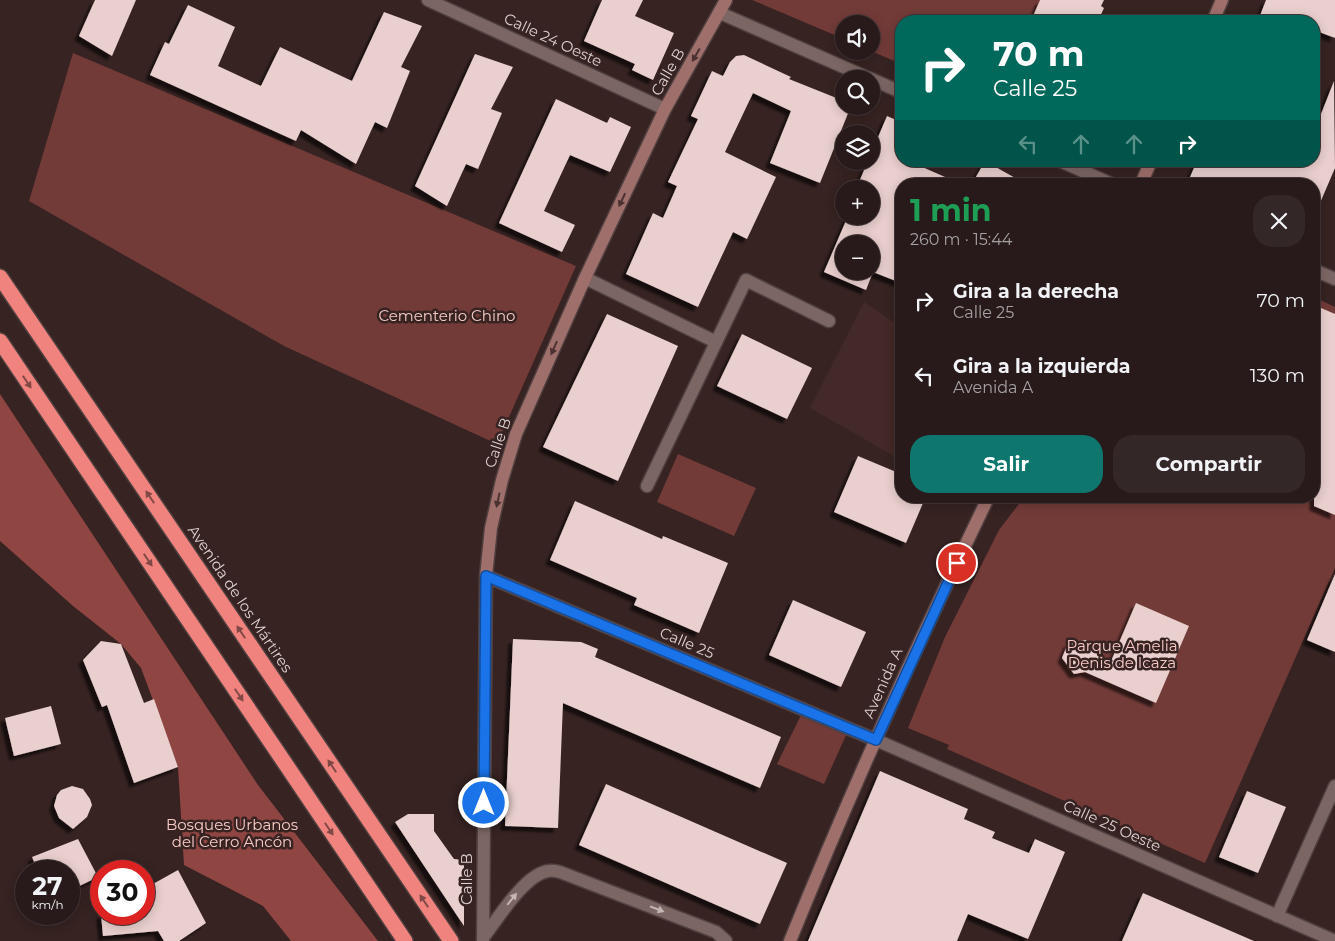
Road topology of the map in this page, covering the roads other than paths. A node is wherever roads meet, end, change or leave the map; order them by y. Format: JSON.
{"nodes":[{"id":1,"x":428,"y":0,"type":"edge"},
{"id":2,"x":726,"y":0,"type":"edge"},
{"id":3,"x":1222,"y":0,"type":"edge"},
{"id":4,"x":720,"y":13,"type":"junction"},
{"id":5,"x":1216,"y":15,"type":"edge"},
{"id":6,"x":850,"y":70,"type":"edge"},
{"id":7,"x":880,"y":83,"type":"edge"},
{"id":8,"x":895,"y":89,"type":"edge"},
{"id":9,"x":665,"y":109,"type":"junction"},
{"id":10,"x":1074,"y":167,"type":"edge"},
{"id":11,"x":1098,"y":178,"type":"edge"},
{"id":12,"x":1320,"y":273,"type":"edge"},
{"id":13,"x":0,"y":277,"type":"edge"},
{"id":14,"x":585,"y":278,"type":"junction"},
{"id":15,"x":1335,"y":279,"type":"edge"},
{"id":16,"x":829,"y":321,"type":"dead end"},
{"id":17,"x":0,"y":342,"type":"edge"},
{"id":18,"x":716,"y":342,"type":"junction"},
{"id":19,"x":647,"y":486,"type":"dead end"},
{"id":20,"x":986,"y":503,"type":"edge"},
{"id":21,"x":486,"y":576,"type":"junction"},
{"id":22,"x":876,"y":740,"type":"junction"},
{"id":23,"x":1335,"y":786,"type":"edge"},
{"id":24,"x":1277,"y":916,"type":"junction"},
{"id":25,"x":483,"y":940,"type":"edge"},
{"id":26,"x":405,"y":941,"type":"edge"},
{"id":27,"x":451,"y":941,"type":"edge"},
{"id":28,"x":726,"y":941,"type":"edge"},
{"id":29,"x":790,"y":941,"type":"edge"},
{"id":30,"x":1335,"y":941,"type":"edge"}],
"edges":[{"from":1,"to":9,"type":"street","name":"Calle 24 Oeste"},
{"from":2,"to":4,"type":"street","name":"Calle B"},
{"from":3,"to":5,"type":"street"},
{"from":4,"to":6,"type":"street"},
{"from":4,"to":9,"type":"street","name":"Calle B","one_way":true},
{"from":7,"to":8,"type":"street"},
{"from":9,"to":14,"type":"street","name":"Calle B","one_way":true},
{"from":10,"to":11,"type":"street"},
{"from":12,"to":15,"type":"street"},
{"from":27,"to":13,"type":"highway","name":"Avenida de los Mártires","one_way":true},
{"from":14,"to":18,"type":"street"},
{"from":14,"to":21,"type":"street","name":"Calle B","one_way":true},
{"from":16,"to":18,"type":"street"},
{"from":17,"to":26,"type":"highway","one_way":true},
{"from":18,"to":19,"type":"street"},
{"from":20,"to":22,"type":"street","name":"Avenida A"},
{"from":21,"to":22,"type":"street","name":"Calle 25"},
{"from":21,"to":25,"type":"street","name":"Calle B"},
{"from":22,"to":24,"type":"street","name":"Calle 25 Oeste"},
{"from":22,"to":29,"type":"street","name":"Avenida A"},
{"from":23,"to":24,"type":"street"},
{"from":24,"to":30,"type":"street","name":"Calle 25 Oeste"},
{"from":25,"to":28,"type":"street","one_way":true}]}
